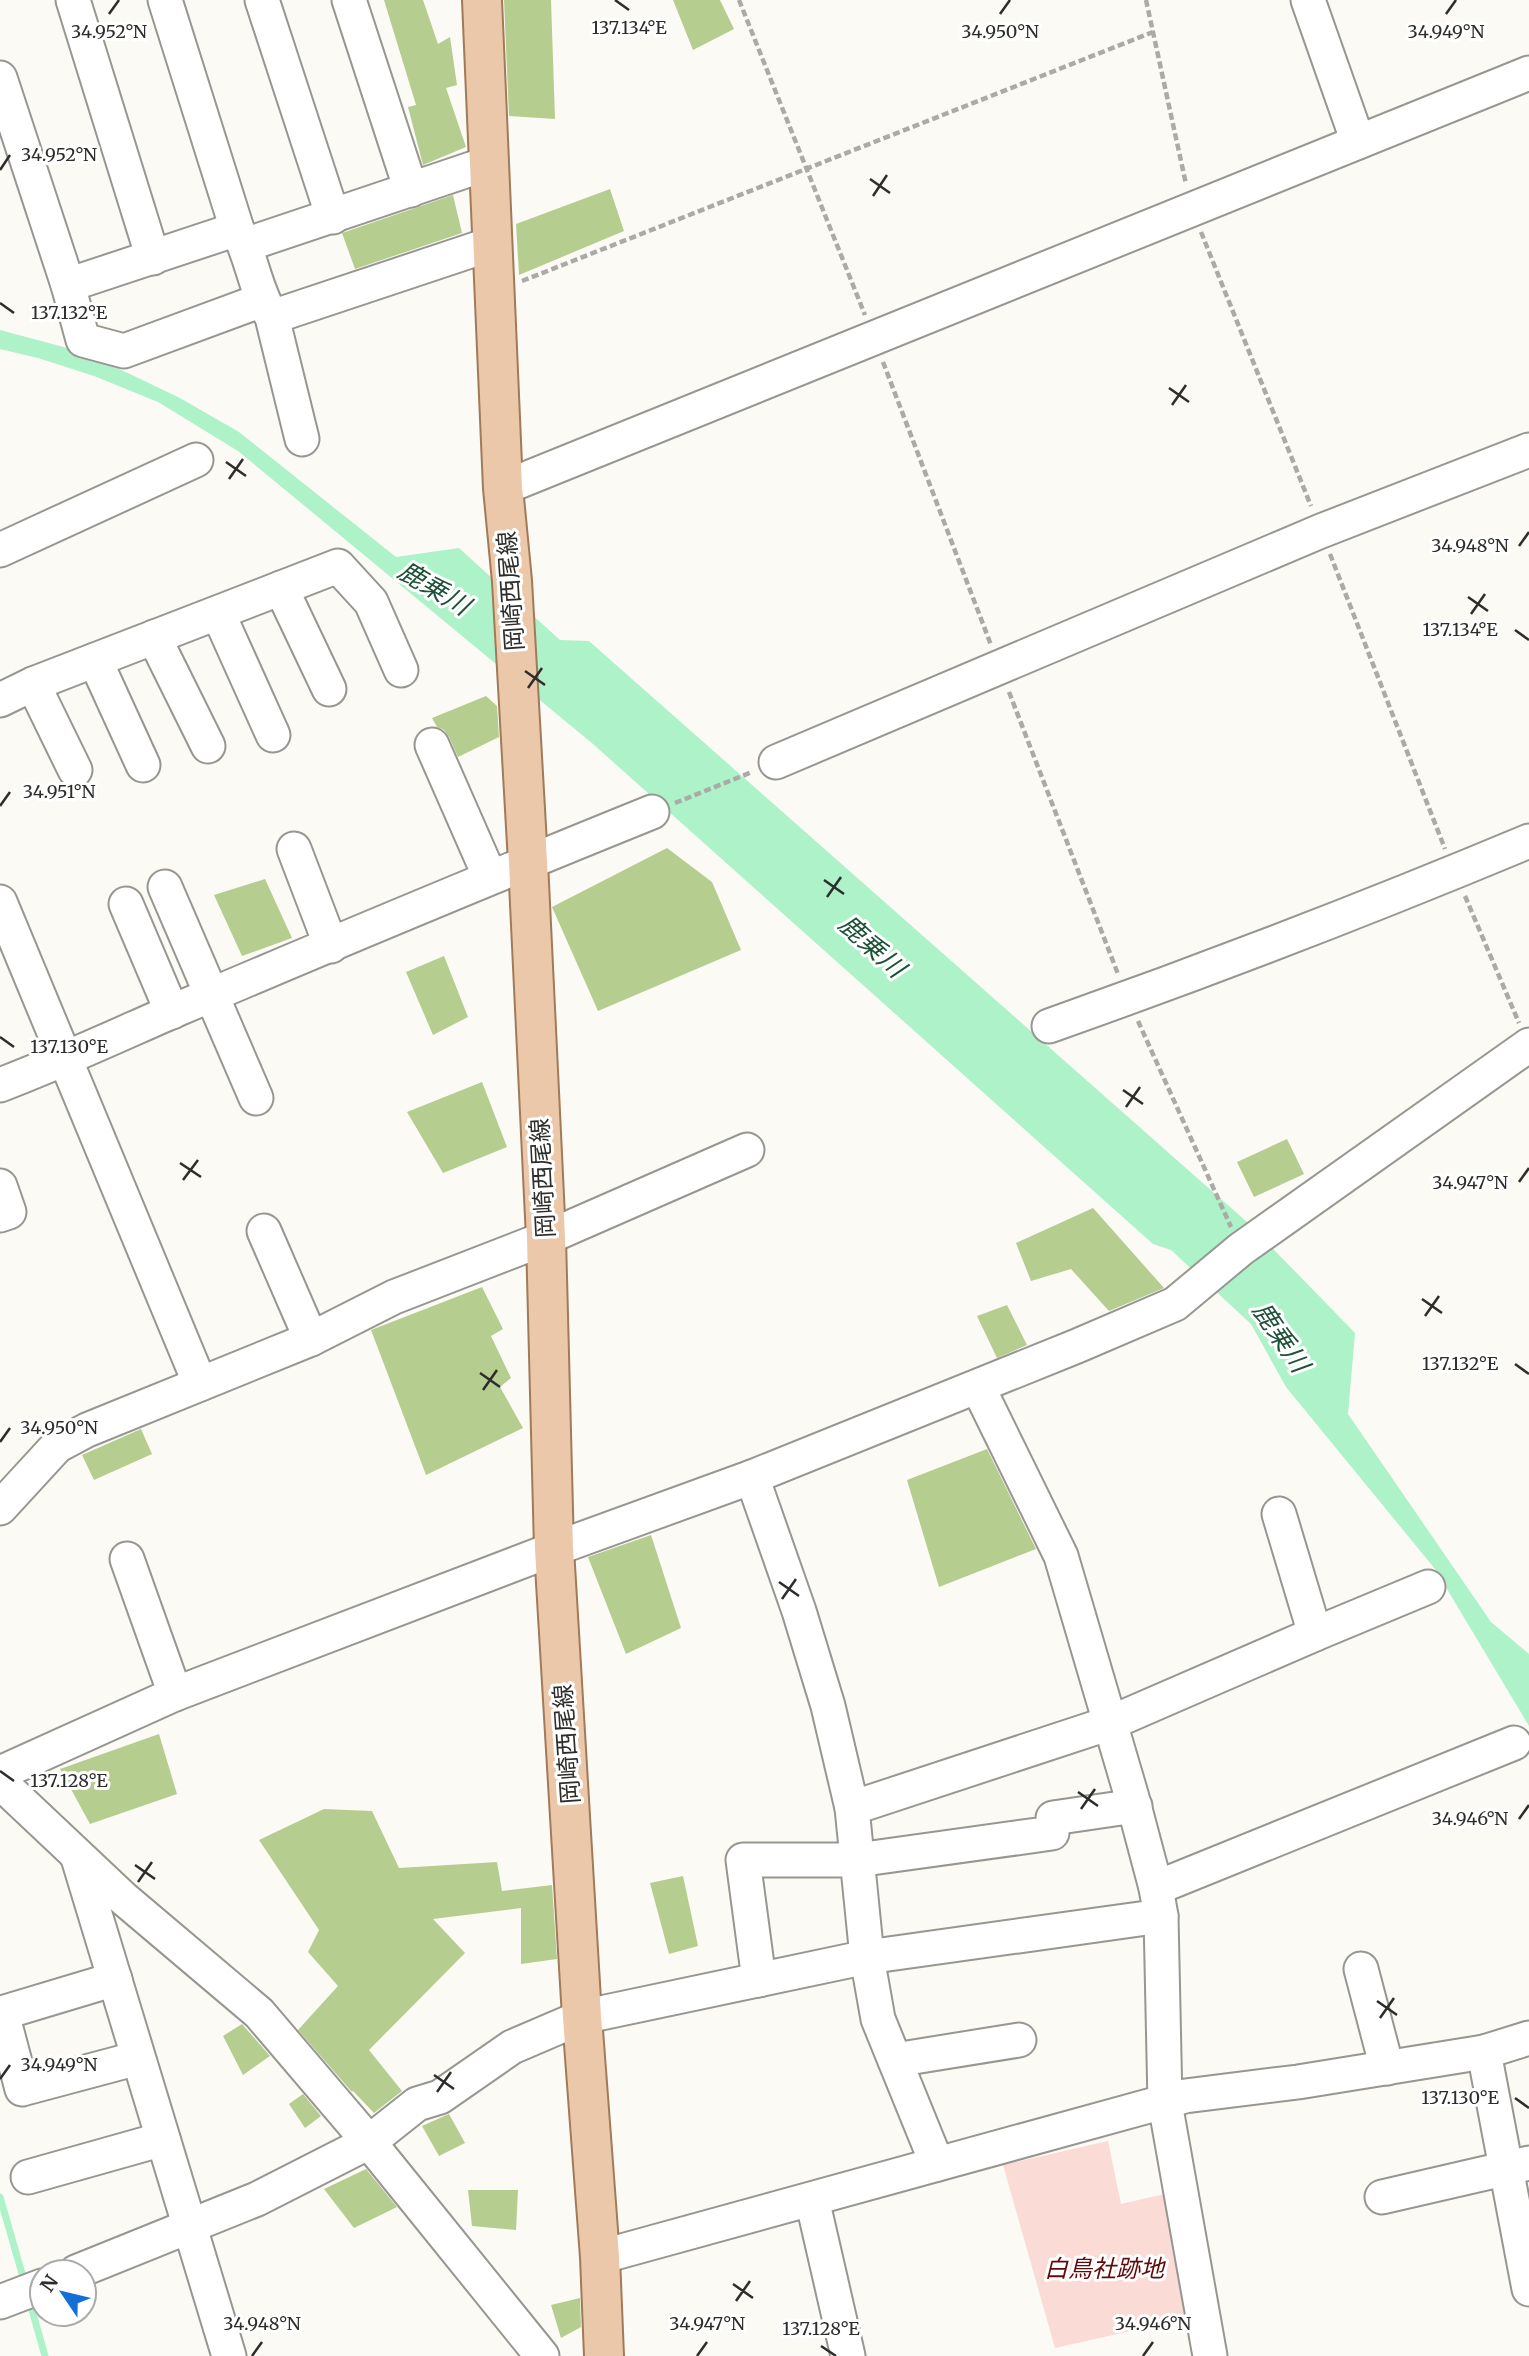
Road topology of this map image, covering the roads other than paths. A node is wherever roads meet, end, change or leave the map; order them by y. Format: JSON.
{"nodes":[{"id":1,"x":73,"y":0,"type":"edge"},
{"id":2,"x":165,"y":0,"type":"edge"},
{"id":3,"x":262,"y":0,"type":"edge"},
{"id":4,"x":349,"y":0,"type":"edge"},
{"id":5,"x":482,"y":0,"type":"edge"},
{"id":6,"x":1308,"y":0,"type":"edge"},
{"id":7,"x":1529,"y":73,"type":"edge"},
{"id":8,"x":0,"y":78,"type":"edge"},
{"id":9,"x":1358,"y":142,"type":"junction"},
{"id":10,"x":489,"y":163,"type":"junction"},
{"id":11,"x":411,"y":190,"type":"junction"},
{"id":12,"x":333,"y":217,"type":"junction"},
{"id":13,"x":241,"y":237,"type":"junction"},
{"id":14,"x":494,"y":243,"type":"junction"},
{"id":15,"x":153,"y":258,"type":"junction"},
{"id":16,"x":68,"y":285,"type":"junction"},
{"id":17,"x":267,"y":309,"type":"junction"},
{"id":18,"x":302,"y":439,"type":"dead end"},
{"id":19,"x":1529,"y":450,"type":"edge"},
{"id":20,"x":196,"y":460,"type":"dead end"},
{"id":21,"x":503,"y":488,"type":"junction"},
{"id":22,"x":0,"y":550,"type":"edge"},
{"id":23,"x":281,"y":589,"type":"junction"},
{"id":24,"x":218,"y":613,"type":"junction"},
{"id":25,"x":154,"y":637,"type":"junction"},
{"id":26,"x":95,"y":660,"type":"junction"},
{"id":27,"x":401,"y":670,"type":"dead end"},
{"id":28,"x":33,"y":684,"type":"junction"},
{"id":29,"x":329,"y":689,"type":"dead end"},
{"id":30,"x":0,"y":700,"type":"edge"},
{"id":31,"x":273,"y":735,"type":"dead end"},
{"id":32,"x":432,"y":745,"type":"dead end"},
{"id":33,"x":208,"y":746,"type":"dead end"},
{"id":34,"x":776,"y":762,"type":"road end"},
{"id":35,"x":144,"y":765,"type":"dead end"},
{"id":36,"x":75,"y":770,"type":"dead end"},
{"id":37,"x":652,"y":812,"type":"road end"},
{"id":38,"x":1529,"y":841,"type":"edge"},
{"id":39,"x":294,"y":849,"type":"dead end"},
{"id":40,"x":528,"y":862,"type":"junction"},
{"id":41,"x":490,"y":877,"type":"junction"},
{"id":42,"x":164,"y":887,"type":"dead end"},
{"id":43,"x":0,"y":902,"type":"edge"},
{"id":44,"x":126,"y":905,"type":"dead end"},
{"id":45,"x":331,"y":946,"type":"junction"},
{"id":46,"x":211,"y":997,"type":"junction"},
{"id":47,"x":172,"y":1012,"type":"junction"},
{"id":48,"x":1049,"y":1026,"type":"dead end"},
{"id":49,"x":1529,"y":1045,"type":"edge"},
{"id":50,"x":66,"y":1059,"type":"junction"},
{"id":51,"x":0,"y":1085,"type":"edge"},
{"id":52,"x":256,"y":1098,"type":"dead end"},
{"id":53,"x":747,"y":1150,"type":"dead end"},
{"id":54,"x":0,"y":1186,"type":"edge"},
{"id":55,"x":0,"y":1215,"type":"edge"},
{"id":56,"x":264,"y":1231,"type":"dead end"},
{"id":57,"x":545,"y":1238,"type":"junction"},
{"id":58,"x":311,"y":1339,"type":"junction"},
{"id":59,"x":200,"y":1384,"type":"junction"},
{"id":60,"x":978,"y":1387,"type":"junction"},
{"id":61,"x":752,"y":1478,"type":"junction"},
{"id":62,"x":0,"y":1507,"type":"edge"},
{"id":63,"x":1279,"y":1514,"type":"dead end"},
{"id":64,"x":554,"y":1549,"type":"junction"},
{"id":65,"x":127,"y":1559,"type":"dead end"},
{"id":66,"x":1428,"y":1587,"type":"dead end"},
{"id":67,"x":1315,"y":1634,"type":"junction"},
{"id":68,"x":175,"y":1694,"type":"junction"},
{"id":69,"x":1110,"y":1723,"type":"junction"},
{"id":70,"x":1514,"y":1743,"type":"dead end"},
{"id":71,"x":0,"y":1773,"type":"edge"},
{"id":72,"x":0,"y":1782,"type":"edge"},
{"id":73,"x":1135,"y":1807,"type":"junction"},
{"id":74,"x":852,"y":1808,"type":"junction"},
{"id":75,"x":77,"y":1855,"type":"junction"},
{"id":76,"x":857,"y":1860,"type":"junction"},
{"id":77,"x":1158,"y":1902,"type":"junction"},
{"id":78,"x":867,"y":1957,"type":"junction"},
{"id":79,"x":1361,"y":1969,"type":"dead end"},
{"id":80,"x":115,"y":1979,"type":"junction"},
{"id":81,"x":759,"y":1980,"type":"junction"},
{"id":82,"x":582,"y":2017,"type":"junction"},
{"id":83,"x":1529,"y":2038,"type":"edge"},
{"id":84,"x":1019,"y":2040,"type":"dead end"},
{"id":85,"x":1484,"y":2052,"type":"junction"},
{"id":86,"x":138,"y":2057,"type":"junction"},
{"id":87,"x":895,"y":2060,"type":"junction"},
{"id":88,"x":1387,"y":2068,"type":"junction"},
{"id":89,"x":1165,"y":2103,"type":"junction"},
{"id":90,"x":163,"y":2139,"type":"junction"},
{"id":91,"x":369,"y":2142,"type":"junction"},
{"id":92,"x":937,"y":2164,"type":"junction"},
{"id":93,"x":1517,"y":2166,"type":"edge"},
{"id":94,"x":28,"y":2177,"type":"dead end"},
{"id":95,"x":1382,"y":2197,"type":"dead end"},
{"id":96,"x":812,"y":2199,"type":"junction"},
{"id":97,"x":190,"y":2226,"type":"junction"},
{"id":98,"x":600,"y":2257,"type":"junction"},
{"id":99,"x":98,"y":2263,"type":"edge"},
{"id":100,"x":1529,"y":2289,"type":"edge"},
{"id":101,"x":28,"y":2291,"type":"edge"},
{"id":102,"x":0,"y":2302,"type":"edge"},
{"id":103,"x":229,"y":2356,"type":"edge"},
{"id":104,"x":541,"y":2356,"type":"edge"},
{"id":105,"x":604,"y":2356,"type":"edge"},
{"id":106,"x":848,"y":2356,"type":"edge"},
{"id":107,"x":1210,"y":2356,"type":"edge"}],
"edges":[{"from":1,"to":15,"type":"street"},
{"from":2,"to":13,"type":"street"},
{"from":3,"to":12,"type":"street"},
{"from":4,"to":11,"type":"street"},
{"from":5,"to":10,"type":"main road","name":"岡崎西尾線"},
{"from":6,"to":9,"type":"street"},
{"from":7,"to":9,"type":"street"},
{"from":8,"to":16,"type":"street"},
{"from":9,"to":21,"type":"street"},
{"from":10,"to":11,"type":"street"},
{"from":10,"to":14,"type":"main road","name":"岡崎西尾線"},
{"from":11,"to":12,"type":"street"},
{"from":12,"to":13,"type":"street"},
{"from":13,"to":15,"type":"street"},
{"from":13,"to":17,"type":"street"},
{"from":14,"to":17,"type":"street"},
{"from":14,"to":21,"type":"main road","name":"岡崎西尾線"},
{"from":15,"to":16,"type":"street"},
{"from":16,"to":17,"type":"street"},
{"from":17,"to":18,"type":"street"},
{"from":19,"to":34,"type":"street"},
{"from":20,"to":22,"type":"street"},
{"from":21,"to":40,"type":"main road","name":"岡崎西尾線"},
{"from":23,"to":24,"type":"street"},
{"from":23,"to":27,"type":"street"},
{"from":23,"to":29,"type":"street"},
{"from":24,"to":25,"type":"street"},
{"from":24,"to":31,"type":"street"},
{"from":25,"to":26,"type":"street"},
{"from":25,"to":33,"type":"street"},
{"from":26,"to":28,"type":"street"},
{"from":26,"to":35,"type":"street"},
{"from":28,"to":30,"type":"street"},
{"from":28,"to":36,"type":"street"},
{"from":32,"to":41,"type":"street"},
{"from":37,"to":40,"type":"street"},
{"from":38,"to":48,"type":"street"},
{"from":39,"to":45,"type":"street"},
{"from":40,"to":41,"type":"street"},
{"from":40,"to":57,"type":"main road","name":"岡崎西尾線"},
{"from":41,"to":45,"type":"street"},
{"from":42,"to":46,"type":"street"},
{"from":43,"to":50,"type":"street"},
{"from":44,"to":47,"type":"street"},
{"from":45,"to":46,"type":"street"},
{"from":46,"to":47,"type":"street"},
{"from":46,"to":52,"type":"street"},
{"from":47,"to":50,"type":"street"},
{"from":49,"to":60,"type":"street"},
{"from":50,"to":51,"type":"street"},
{"from":50,"to":59,"type":"street"},
{"from":53,"to":57,"type":"street"},
{"from":54,"to":55,"type":"street"},
{"from":56,"to":58,"type":"street"},
{"from":57,"to":58,"type":"street"},
{"from":57,"to":64,"type":"main road","name":"岡崎西尾線"},
{"from":58,"to":59,"type":"street"},
{"from":59,"to":62,"type":"street"},
{"from":60,"to":61,"type":"street"},
{"from":60,"to":69,"type":"street"},
{"from":61,"to":64,"type":"street"},
{"from":61,"to":74,"type":"street"},
{"from":63,"to":67,"type":"street"},
{"from":64,"to":68,"type":"street"},
{"from":64,"to":82,"type":"main road","name":"岡崎西尾線"},
{"from":65,"to":68,"type":"street"},
{"from":66,"to":67,"type":"street"},
{"from":67,"to":69,"type":"street"},
{"from":68,"to":71,"type":"street"},
{"from":69,"to":73,"type":"street"},
{"from":69,"to":74,"type":"street"},
{"from":70,"to":77,"type":"street"},
{"from":72,"to":75,"type":"street"},
{"from":73,"to":76,"type":"street"},
{"from":73,"to":77,"type":"street"},
{"from":74,"to":76,"type":"street"},
{"from":75,"to":80,"type":"street"},
{"from":75,"to":91,"type":"street"},
{"from":76,"to":78,"type":"street"},
{"from":76,"to":81,"type":"street"},
{"from":77,"to":78,"type":"street"},
{"from":77,"to":89,"type":"street"},
{"from":78,"to":81,"type":"street"},
{"from":78,"to":87,"type":"street"},
{"from":79,"to":88,"type":"street"},
{"from":80,"to":86,"type":"street"},
{"from":80,"to":86,"type":"street"},
{"from":81,"to":82,"type":"street"},
{"from":82,"to":91,"type":"street"},
{"from":82,"to":98,"type":"main road","name":"岡崎西尾線"},
{"from":83,"to":85,"type":"street"},
{"from":84,"to":87,"type":"street"},
{"from":85,"to":88,"type":"street"},
{"from":85,"to":93,"type":"street"},
{"from":86,"to":90,"type":"street"},
{"from":87,"to":92,"type":"street"},
{"from":88,"to":89,"type":"street"},
{"from":89,"to":92,"type":"street"},
{"from":89,"to":107,"type":"street"},
{"from":90,"to":94,"type":"street"},
{"from":90,"to":97,"type":"street"},
{"from":91,"to":97,"type":"street"},
{"from":91,"to":104,"type":"street"},
{"from":92,"to":96,"type":"street"},
{"from":93,"to":95,"type":"street"},
{"from":93,"to":100,"type":"street"},
{"from":96,"to":98,"type":"street"},
{"from":96,"to":106,"type":"street"},
{"from":97,"to":99,"type":"street"},
{"from":97,"to":103,"type":"street"},
{"from":98,"to":105,"type":"main road","name":"岡崎西尾線"},
{"from":101,"to":102,"type":"street"}]}
